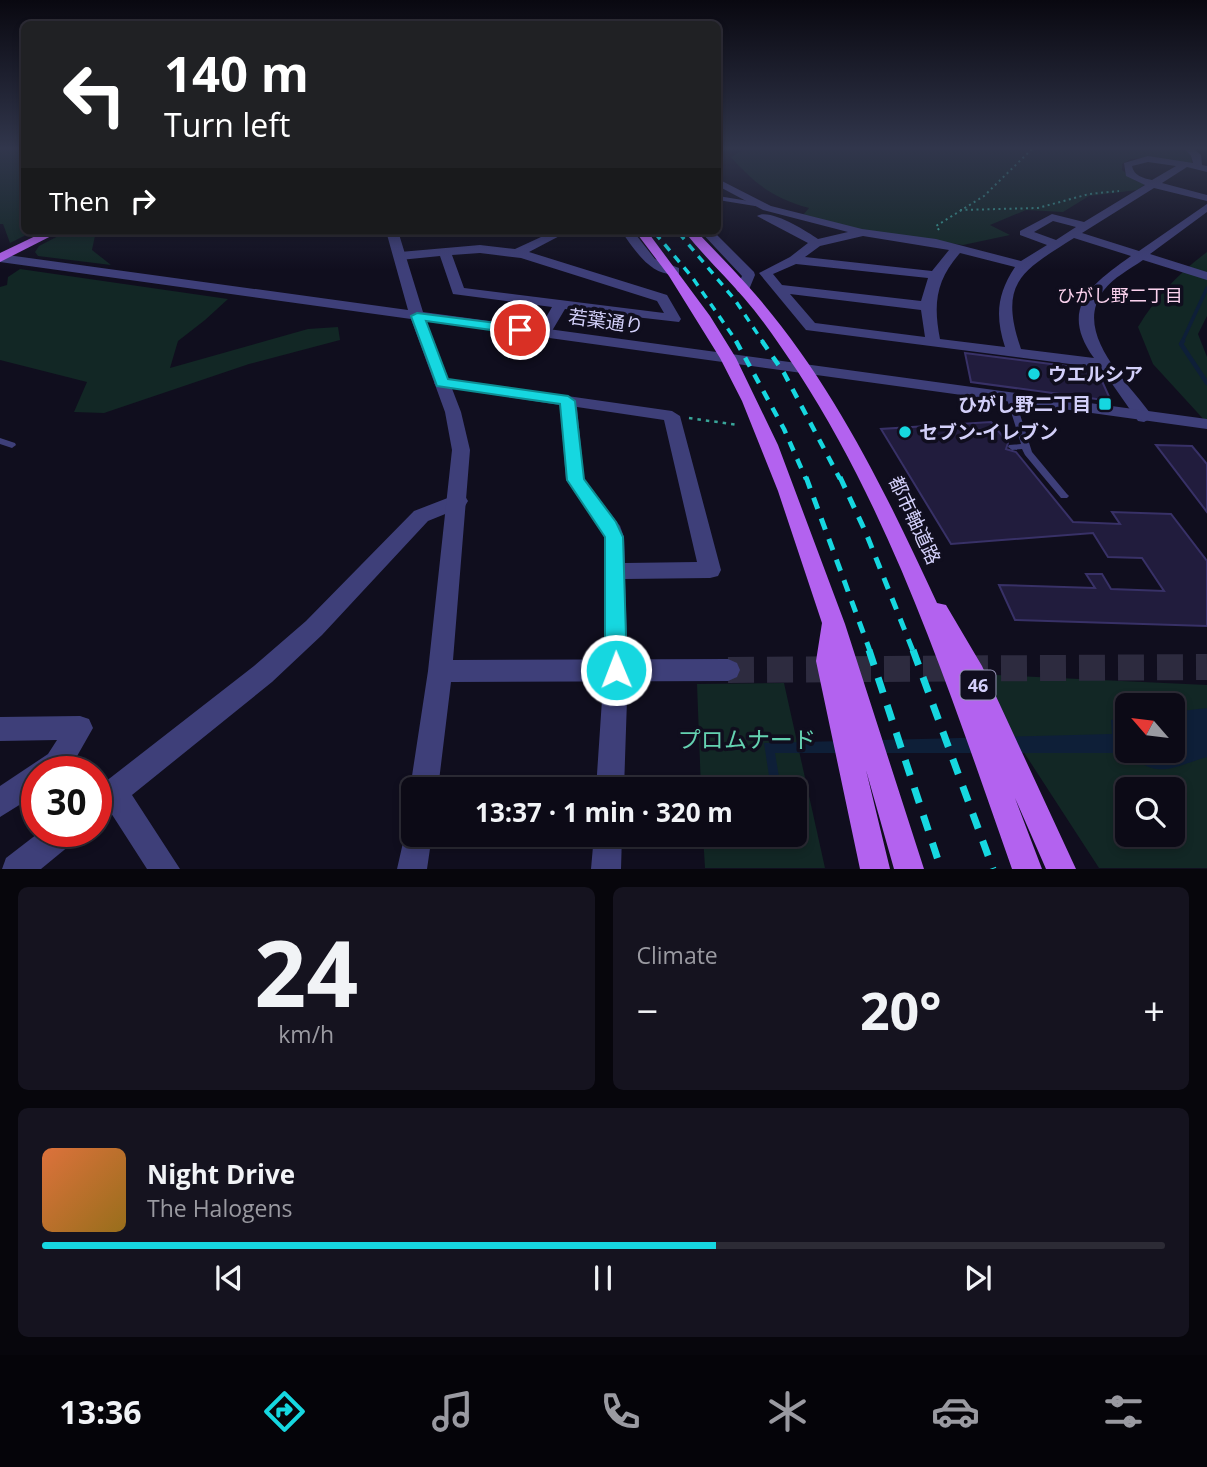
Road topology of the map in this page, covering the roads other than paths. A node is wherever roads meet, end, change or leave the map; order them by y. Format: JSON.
{"nodes":[{"id":1,"x":731,"y":190,"type":"edge"},
{"id":2,"x":1144,"y":190,"type":"edge"},
{"id":3,"x":1174,"y":190,"type":"edge"},
{"id":4,"x":721,"y":198,"type":"edge"},
{"id":5,"x":1207,"y":198,"type":"edge"},
{"id":6,"x":756,"y":204,"type":"junction"},
{"id":7,"x":1207,"y":207,"type":"edge"},
{"id":8,"x":1085,"y":226,"type":"junction"},
{"id":9,"x":863,"y":232,"type":"junction"},
{"id":10,"x":1073,"y":234,"type":"junction"},
{"id":11,"x":47,"y":235,"type":"edge"},
{"id":12,"x":393,"y":235,"type":"edge"},
{"id":13,"x":555,"y":235,"type":"edge"},
{"id":14,"x":630,"y":235,"type":"edge"},
{"id":15,"x":644,"y":235,"type":"edge"},
{"id":16,"x":694,"y":235,"type":"edge"},
{"id":17,"x":710,"y":235,"type":"edge"},
{"id":18,"x":816,"y":243,"type":"junction"},
{"id":19,"x":1057,"y":244,"type":"junction"},
{"id":20,"x":957,"y":248,"type":"junction"},
{"id":21,"x":445,"y":252,"type":"junction"},
{"id":22,"x":517,"y":253,"type":"junction"},
{"id":23,"x":1141,"y":255,"type":"junction"},
{"id":24,"x":400,"y":256,"type":"junction"},
{"id":25,"x":0,"y":258,"type":"edge"},
{"id":26,"x":794,"y":260,"type":"junction"},
{"id":27,"x":1023,"y":265,"type":"junction"},
{"id":28,"x":674,"y":271,"type":"junction"},
{"id":29,"x":934,"y":275,"type":"junction"},
{"id":30,"x":1207,"y":276,"type":"edge"},
{"id":31,"x":777,"y":288,"type":"junction"},
{"id":32,"x":743,"y":289,"type":"junction"},
{"id":33,"x":561,"y":304,"type":"junction"},
{"id":34,"x":926,"y":306,"type":"junction"},
{"id":35,"x":417,"y":316,"type":"junction"},
{"id":36,"x":544,"y":333,"type":"junction"},
{"id":37,"x":933,"y":342,"type":"junction"},
{"id":38,"x":1014,"y":352,"type":"junction"},
{"id":39,"x":730,"y":358,"type":"junction"},
{"id":40,"x":1104,"y":364,"type":"junction"},
{"id":41,"x":802,"y":369,"type":"junction"},
{"id":42,"x":442,"y":383,"type":"junction"},
{"id":43,"x":1012,"y":398,"type":"junction"},
{"id":44,"x":568,"y":401,"type":"junction"},
{"id":45,"x":1144,"y":417,"type":"junction"},
{"id":46,"x":1204,"y":423,"type":"edge"},
{"id":47,"x":0,"y":441,"type":"edge"},
{"id":48,"x":12,"y":445,"type":"dead end"},
{"id":49,"x":1026,"y":446,"type":"junction"},
{"id":50,"x":1012,"y":447,"type":"dead end"},
{"id":51,"x":1043,"y":486,"type":"dead end"},
{"id":52,"x":1055,"y":486,"type":"junction"},
{"id":53,"x":1064,"y":496,"type":"dead end"},
{"id":54,"x":458,"y":501,"type":"junction"},
{"id":55,"x":881,"y":507,"type":"junction"},
{"id":56,"x":614,"y":571,"type":"junction"},
{"id":57,"x":832,"y":618,"type":"junction"},
{"id":58,"x":616,"y":670,"type":"junction"},
{"id":59,"x":728,"y":670,"type":"tunnel mouth"},
{"id":60,"x":440,"y":671,"type":"junction"},
{"id":61,"x":0,"y":729,"type":"edge"},
{"id":62,"x":62,"y":756,"type":"edge"},
{"id":63,"x":426,"y":777,"type":"edge"},
{"id":64,"x":611,"y":777,"type":"edge"},
{"id":65,"x":21,"y":788,"type":"edge"},
{"id":66,"x":112,"y":794,"type":"edge"},
{"id":67,"x":0,"y":803,"type":"edge"},
{"id":68,"x":112,"y":808,"type":"edge"},
{"id":69,"x":45,"y":847,"type":"edge"},
{"id":70,"x":415,"y":847,"type":"edge"},
{"id":71,"x":607,"y":847,"type":"edge"},
{"id":72,"x":17,"y":869,"type":"edge"},
{"id":73,"x":165,"y":869,"type":"edge"},
{"id":74,"x":412,"y":869,"type":"edge"},
{"id":75,"x":606,"y":869,"type":"edge"},
{"id":76,"x":875,"y":869,"type":"edge"},
{"id":77,"x":909,"y":869,"type":"edge"},
{"id":78,"x":1027,"y":869,"type":"edge"},
{"id":79,"x":1061,"y":869,"type":"edge"}],
"edges":[{"from":1,"to":6,"type":"street"},
{"from":2,"to":8,"type":"street"},
{"from":3,"to":5,"type":"street"},
{"from":4,"to":6,"type":"lane"},
{"from":6,"to":9,"type":"street"},
{"from":6,"to":18,"type":"street"},
{"from":7,"to":23,"type":"street"},
{"from":8,"to":10,"type":"street"},
{"from":8,"to":19,"type":"street"},
{"from":9,"to":18,"type":"street"},
{"from":9,"to":20,"type":"street"},
{"from":10,"to":19,"type":"street"},
{"from":10,"to":23,"type":"street"},
{"from":11,"to":25,"type":"main road"},
{"from":12,"to":24,"type":"street"},
{"from":13,"to":22,"type":"street"},
{"from":14,"to":28,"type":"street"},
{"from":15,"to":28,"type":"main road"},
{"from":16,"to":32,"type":"main road","name":"都市軸道路","number":"46"},
{"from":17,"to":32,"type":"street"},
{"from":18,"to":26,"type":"street"},
{"from":19,"to":27,"type":"street"},
{"from":20,"to":27,"type":"street"},
{"from":20,"to":29,"type":"street"},
{"from":21,"to":22,"type":"street"},
{"from":21,"to":24,"type":"street"},
{"from":21,"to":33,"type":"street"},
{"from":22,"to":33,"type":"street"},
{"from":23,"to":30,"type":"street"},
{"from":23,"to":40,"type":"street"},
{"from":24,"to":35,"type":"street"},
{"from":25,"to":35,"type":"street","name":"若葉通り"},
{"from":26,"to":29,"type":"street"},
{"from":26,"to":31,"type":"street"},
{"from":27,"to":38,"type":"street"},
{"from":28,"to":39,"type":"main road"},
{"from":29,"to":34,"type":"street"},
{"from":31,"to":34,"type":"street"},
{"from":31,"to":37,"type":"street"},
{"from":32,"to":41,"type":"main road","name":"都市軸道路","number":"46"},
{"from":33,"to":36,"type":"street"},
{"from":34,"to":37,"type":"street"},
{"from":35,"to":36,"type":"street","name":"若葉通り"},
{"from":35,"to":42,"type":"street"},
{"from":36,"to":39,"type":"street","name":"若葉通り"},
{"from":37,"to":38,"type":"street"},
{"from":38,"to":40,"type":"street"},
{"from":39,"to":41,"type":"street","name":"若葉通り"},
{"from":39,"to":57,"type":"main road"},
{"from":40,"to":45,"type":"street"},
{"from":41,"to":43,"type":"street","name":"若葉通り"},
{"from":41,"to":55,"type":"main road","name":"都市軸道路","number":"46"},
{"from":42,"to":44,"type":"street"},
{"from":42,"to":54,"type":"street"},
{"from":43,"to":45,"type":"street","name":"若葉通り"},
{"from":43,"to":49,"type":"lane"},
{"from":44,"to":56,"type":"street"},
{"from":44,"to":56,"type":"street"},
{"from":45,"to":46,"type":"street","name":"若葉通り"},
{"from":47,"to":48,"type":"lane"},
{"from":49,"to":50,"type":"lane"},
{"from":49,"to":52,"type":"lane"},
{"from":51,"to":52,"type":"lane"},
{"from":52,"to":53,"type":"lane"},
{"from":54,"to":60,"type":"street"},
{"from":54,"to":66,"type":"street"},
{"from":55,"to":78,"type":"main road","name":"都市軸道路","number":"46"},
{"from":55,"to":79,"type":"main road","number":"46"},
{"from":56,"to":58,"type":"street"},
{"from":57,"to":76,"type":"main road"},
{"from":57,"to":77,"type":"main road"},
{"from":58,"to":59,"type":"street"},
{"from":58,"to":60,"type":"street"},
{"from":58,"to":64,"type":"street"},
{"from":60,"to":63,"type":"street"},
{"from":61,"to":62,"type":"street"},
{"from":65,"to":67,"type":"street"},
{"from":68,"to":73,"type":"street"},
{"from":69,"to":72,"type":"street"},
{"from":70,"to":74,"type":"street"},
{"from":71,"to":75,"type":"street"}]}
